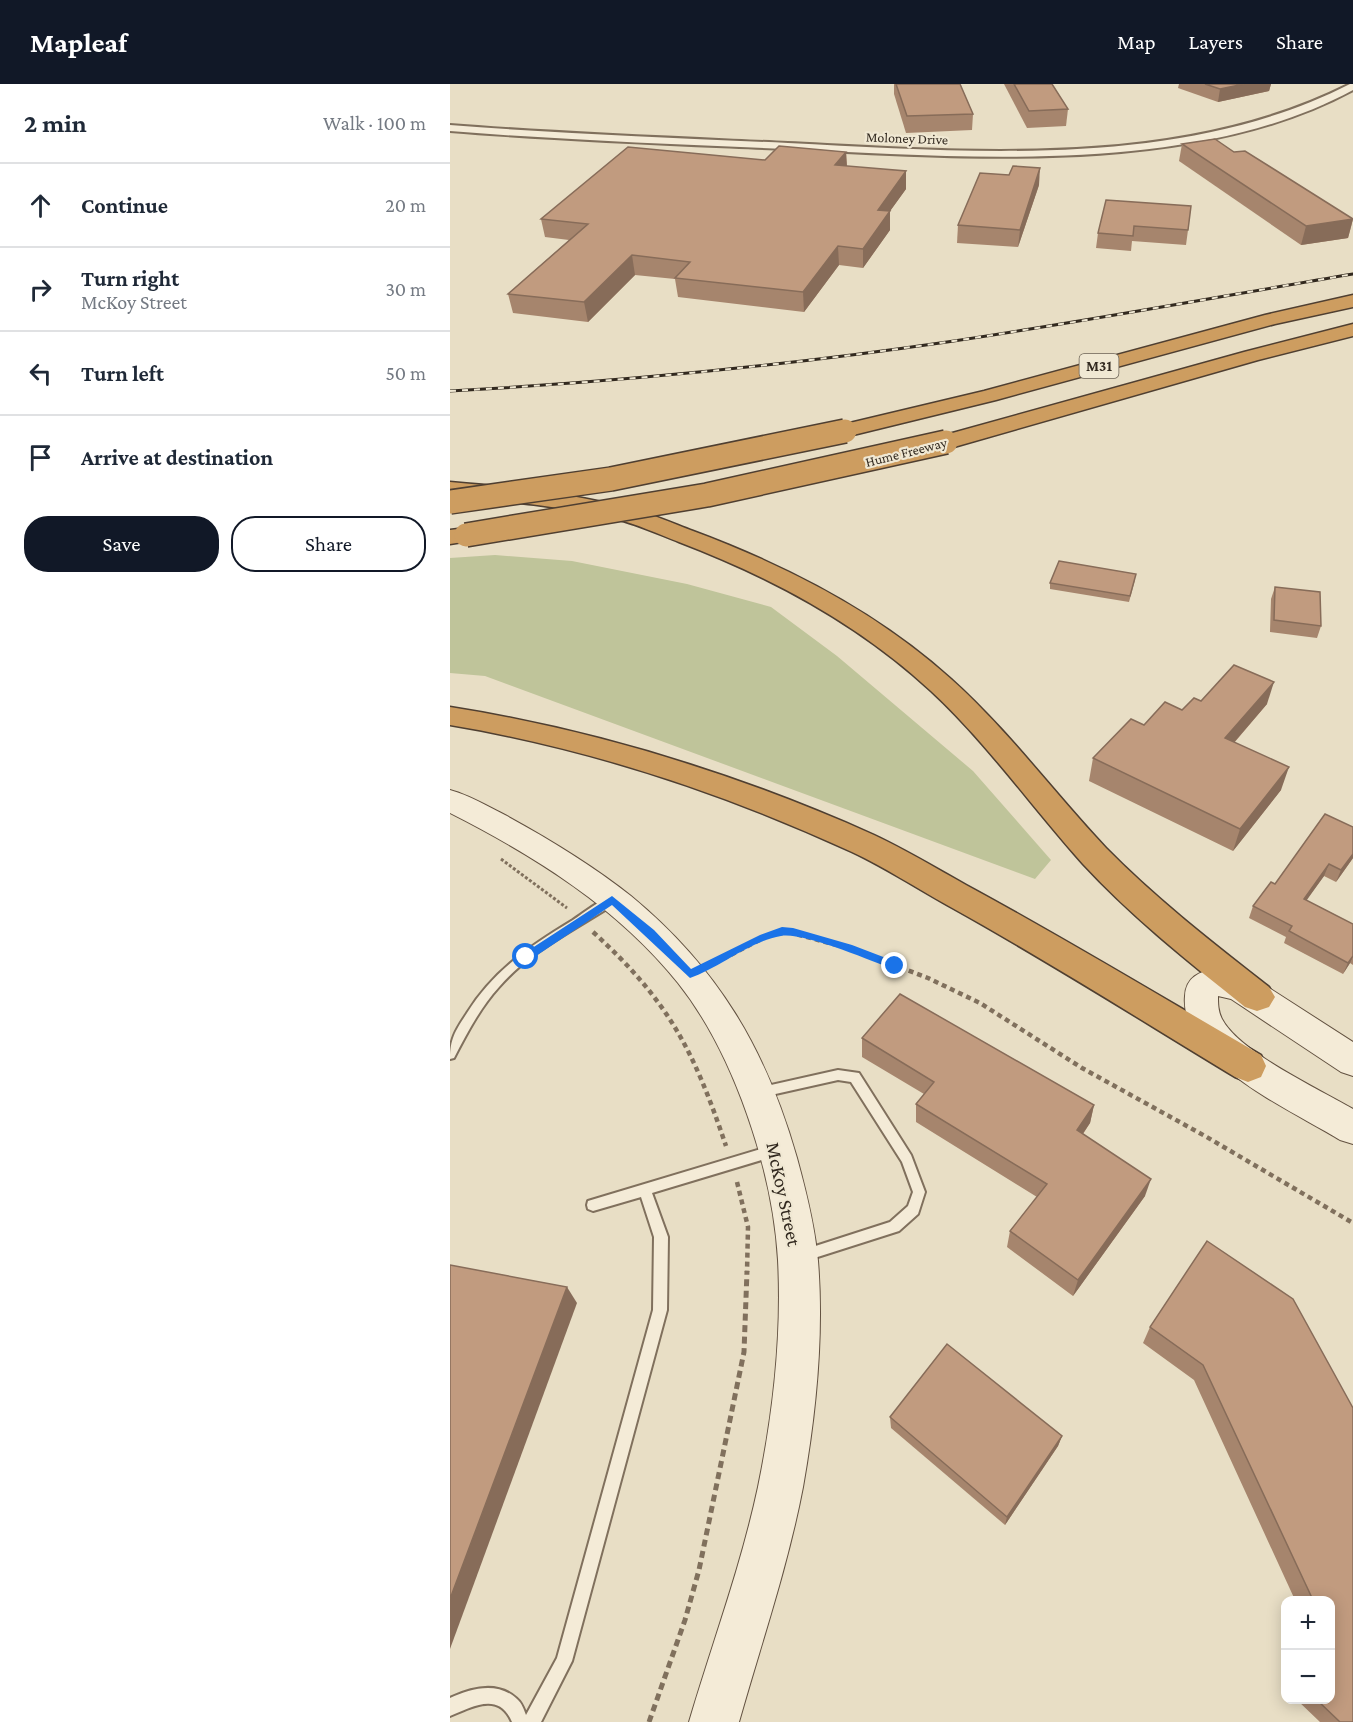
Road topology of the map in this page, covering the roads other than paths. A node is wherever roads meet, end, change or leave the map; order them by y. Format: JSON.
{"nodes":[{"id":1,"x":1353,"y":86,"type":"edge"},
{"id":2,"x":450,"y":128,"type":"edge"},
{"id":3,"x":1353,"y":301,"type":"edge"},
{"id":4,"x":1353,"y":330,"type":"edge"},
{"id":5,"x":450,"y":489,"type":"edge"},
{"id":6,"x":450,"y":502,"type":"edge"},
{"id":7,"x":458,"y":536,"type":"edge"},
{"id":8,"x":450,"y":716,"type":"edge"},
{"id":9,"x":450,"y":800,"type":"edge"},
{"id":10,"x":612,"y":900,"type":"junction"},
{"id":11,"x":1257,"y":997,"type":"junction"},
{"id":12,"x":450,"y":1054,"type":"edge"},
{"id":13,"x":1353,"y":1061,"type":"edge"},
{"id":14,"x":1248,"y":1066,"type":"junction"},
{"id":15,"x":758,"y":1093,"type":"junction"},
{"id":16,"x":1353,"y":1128,"type":"edge"},
{"id":17,"x":776,"y":1150,"type":"junction"},
{"id":18,"x":645,"y":1190,"type":"junction"},
{"id":19,"x":593,"y":1205,"type":"dead end"},
{"id":20,"x":798,"y":1257,"type":"junction"},
{"id":21,"x":450,"y":1708,"type":"edge"},
{"id":22,"x":521,"y":1722,"type":"edge"},
{"id":23,"x":532,"y":1722,"type":"edge"},
{"id":24,"x":714,"y":1722,"type":"edge"}],
"edges":[{"from":1,"to":2,"type":"street","name":"Moloney Drive"},
{"from":3,"to":6,"type":"highway","number":"M31","bridge":true},
{"from":4,"to":7,"type":"highway","name":"Hume Freeway","number":"M31","bridge":true},
{"from":5,"to":11,"type":"highway"},
{"from":8,"to":14,"type":"highway"},
{"from":9,"to":10,"type":"street","name":"McKoy Street"},
{"from":10,"to":12,"type":"lane"},
{"from":10,"to":15,"type":"street","name":"McKoy Street"},
{"from":11,"to":13,"type":"street"},
{"from":11,"to":14,"type":"street"},
{"from":14,"to":16,"type":"street"},
{"from":15,"to":17,"type":"street","name":"McKoy Street"},
{"from":15,"to":20,"type":"lane"},
{"from":17,"to":18,"type":"lane"},
{"from":17,"to":20,"type":"street","name":"McKoy Street"},
{"from":18,"to":19,"type":"lane"},
{"from":18,"to":23,"type":"lane"},
{"from":20,"to":24,"type":"street","name":"McKoy Street"},
{"from":21,"to":22,"type":"lane"}]}
